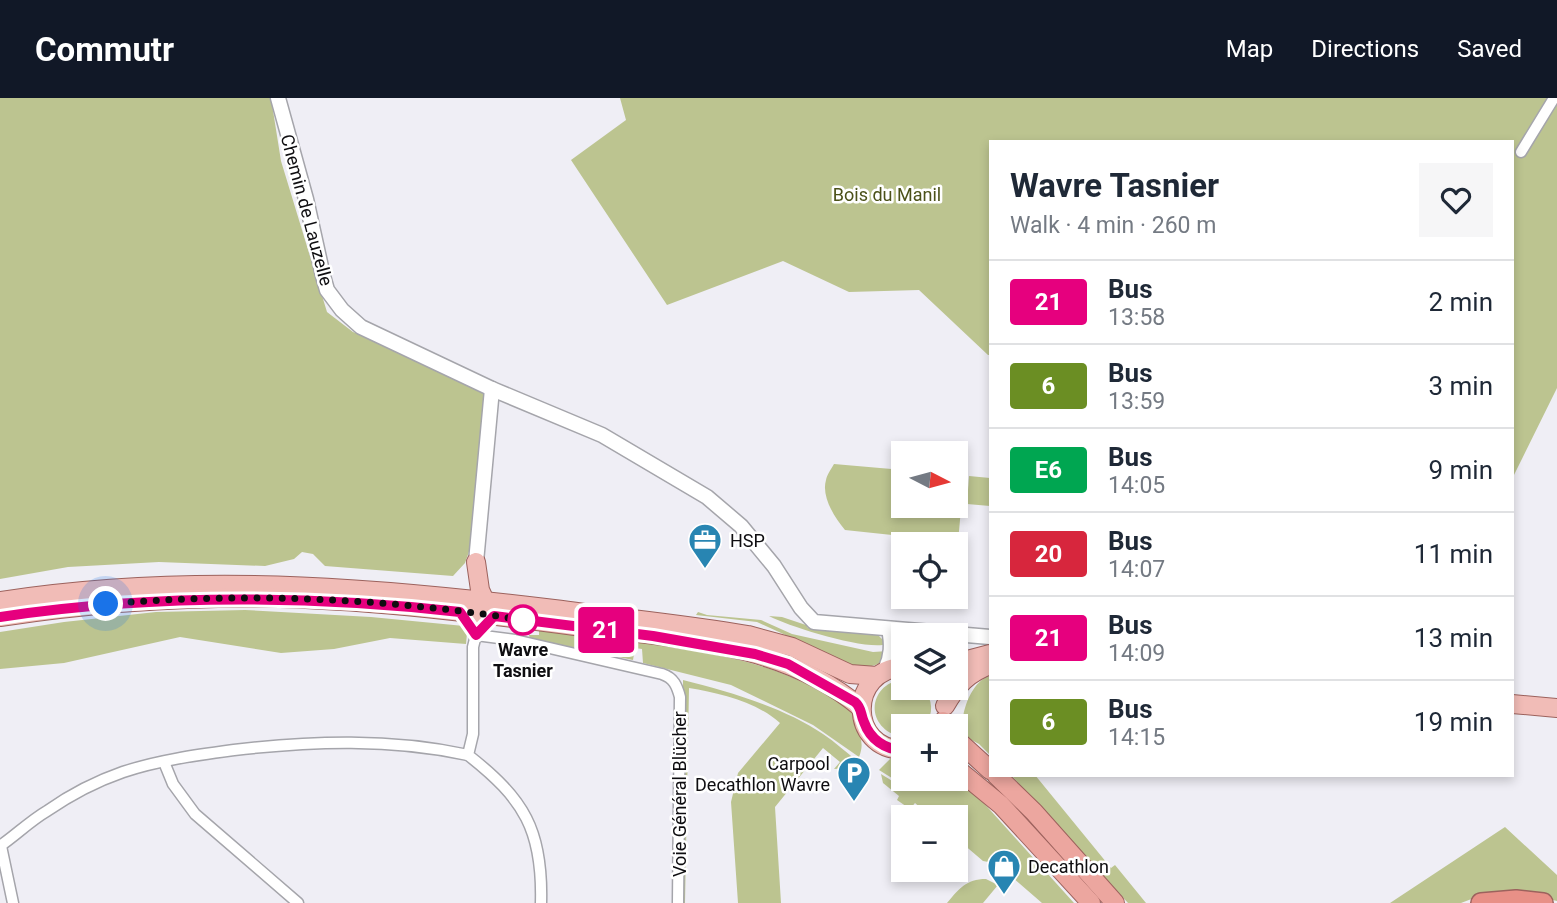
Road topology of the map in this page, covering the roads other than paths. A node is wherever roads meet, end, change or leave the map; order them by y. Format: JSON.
{"nodes":[{"id":1,"x":278,"y":98,"type":"edge"},
{"id":2,"x":1554,"y":98,"type":"edge"},
{"id":3,"x":1521,"y":152,"type":"dead end"},
{"id":4,"x":492,"y":389,"type":"junction"},
{"id":5,"x":476,"y":562,"type":"junction"},
{"id":6,"x":0,"y":601,"type":"edge"},
{"id":7,"x":459,"y":605,"type":"junction"},
{"id":8,"x":489,"y":608,"type":"junction"},
{"id":9,"x":0,"y":617,"type":"edge"},
{"id":10,"x":889,"y":629,"type":"junction"},
{"id":11,"x":891,"y":632,"type":"edge"},
{"id":12,"x":476,"y":635,"type":"junction"},
{"id":13,"x":989,"y":637,"type":"edge"},
{"id":14,"x":989,"y":654,"type":"edge"},
{"id":15,"x":968,"y":660,"type":"edge"},
{"id":16,"x":989,"y":665,"type":"edge"},
{"id":17,"x":888,"y":671,"type":"edge"},
{"id":18,"x":1514,"y":704,"type":"edge"},
{"id":19,"x":861,"y":708,"type":"junction"},
{"id":20,"x":1557,"y":708,"type":"edge"},
{"id":21,"x":947,"y":714,"type":"edge"},
{"id":22,"x":891,"y":748,"type":"edge"},
{"id":23,"x":968,"y":750,"type":"edge"},
{"id":24,"x":468,"y":755,"type":"junction"},
{"id":25,"x":164,"y":762,"type":"junction"},
{"id":26,"x":989,"y":769,"type":"edge"},
{"id":27,"x":998,"y":777,"type":"edge"},
{"id":28,"x":968,"y":778,"type":"edge"},
{"id":29,"x":0,"y":846,"type":"edge"},
{"id":30,"x":13,"y":903,"type":"edge"},
{"id":31,"x":298,"y":903,"type":"edge"},
{"id":32,"x":541,"y":903,"type":"edge"},
{"id":33,"x":678,"y":903,"type":"edge"},
{"id":34,"x":1091,"y":903,"type":"edge"},
{"id":35,"x":1115,"y":903,"type":"edge"},
{"id":36,"x":1481,"y":903,"type":"edge"},
{"id":37,"x":1543,"y":903,"type":"edge"}],
"edges":[{"from":1,"to":4,"type":"street","name":"Chemin de Lauzelle"},
{"from":2,"to":3,"type":"street"},
{"from":4,"to":5,"type":"street"},
{"from":4,"to":10,"type":"street","name":"Chemin de Lauzelle"},
{"from":5,"to":7,"type":"main road"},
{"from":5,"to":8,"type":"main road"},
{"from":6,"to":7,"type":"main road"},
{"from":7,"to":8,"type":"main road"},
{"from":7,"to":9,"type":"main road"},
{"from":7,"to":12,"type":"street"},
{"from":8,"to":12,"type":"street"},
{"from":8,"to":17,"type":"main road"},
{"from":8,"to":19,"type":"main road"},
{"from":10,"to":11,"type":"street"},
{"from":10,"to":13,"type":"street","name":"Chemin de Lauzelle"},
{"from":10,"to":17,"type":"street"},
{"from":12,"to":24,"type":"street"},
{"from":12,"to":33,"type":"street","name":"Voie Général Blücher"},
{"from":14,"to":15,"type":"main road"},
{"from":16,"to":21,"type":"main road"},
{"from":17,"to":19,"type":"main road"},
{"from":18,"to":20,"type":"main road"},
{"from":19,"to":22,"type":"main road"},
{"from":23,"to":26,"type":"highway"},
{"from":24,"to":25,"type":"street"},
{"from":24,"to":32,"type":"street"},
{"from":25,"to":29,"type":"street"},
{"from":25,"to":31,"type":"street"},
{"from":27,"to":35,"type":"highway"},
{"from":28,"to":34,"type":"highway"},
{"from":29,"to":30,"type":"street"},
{"from":36,"to":37,"type":"highway"}]}
